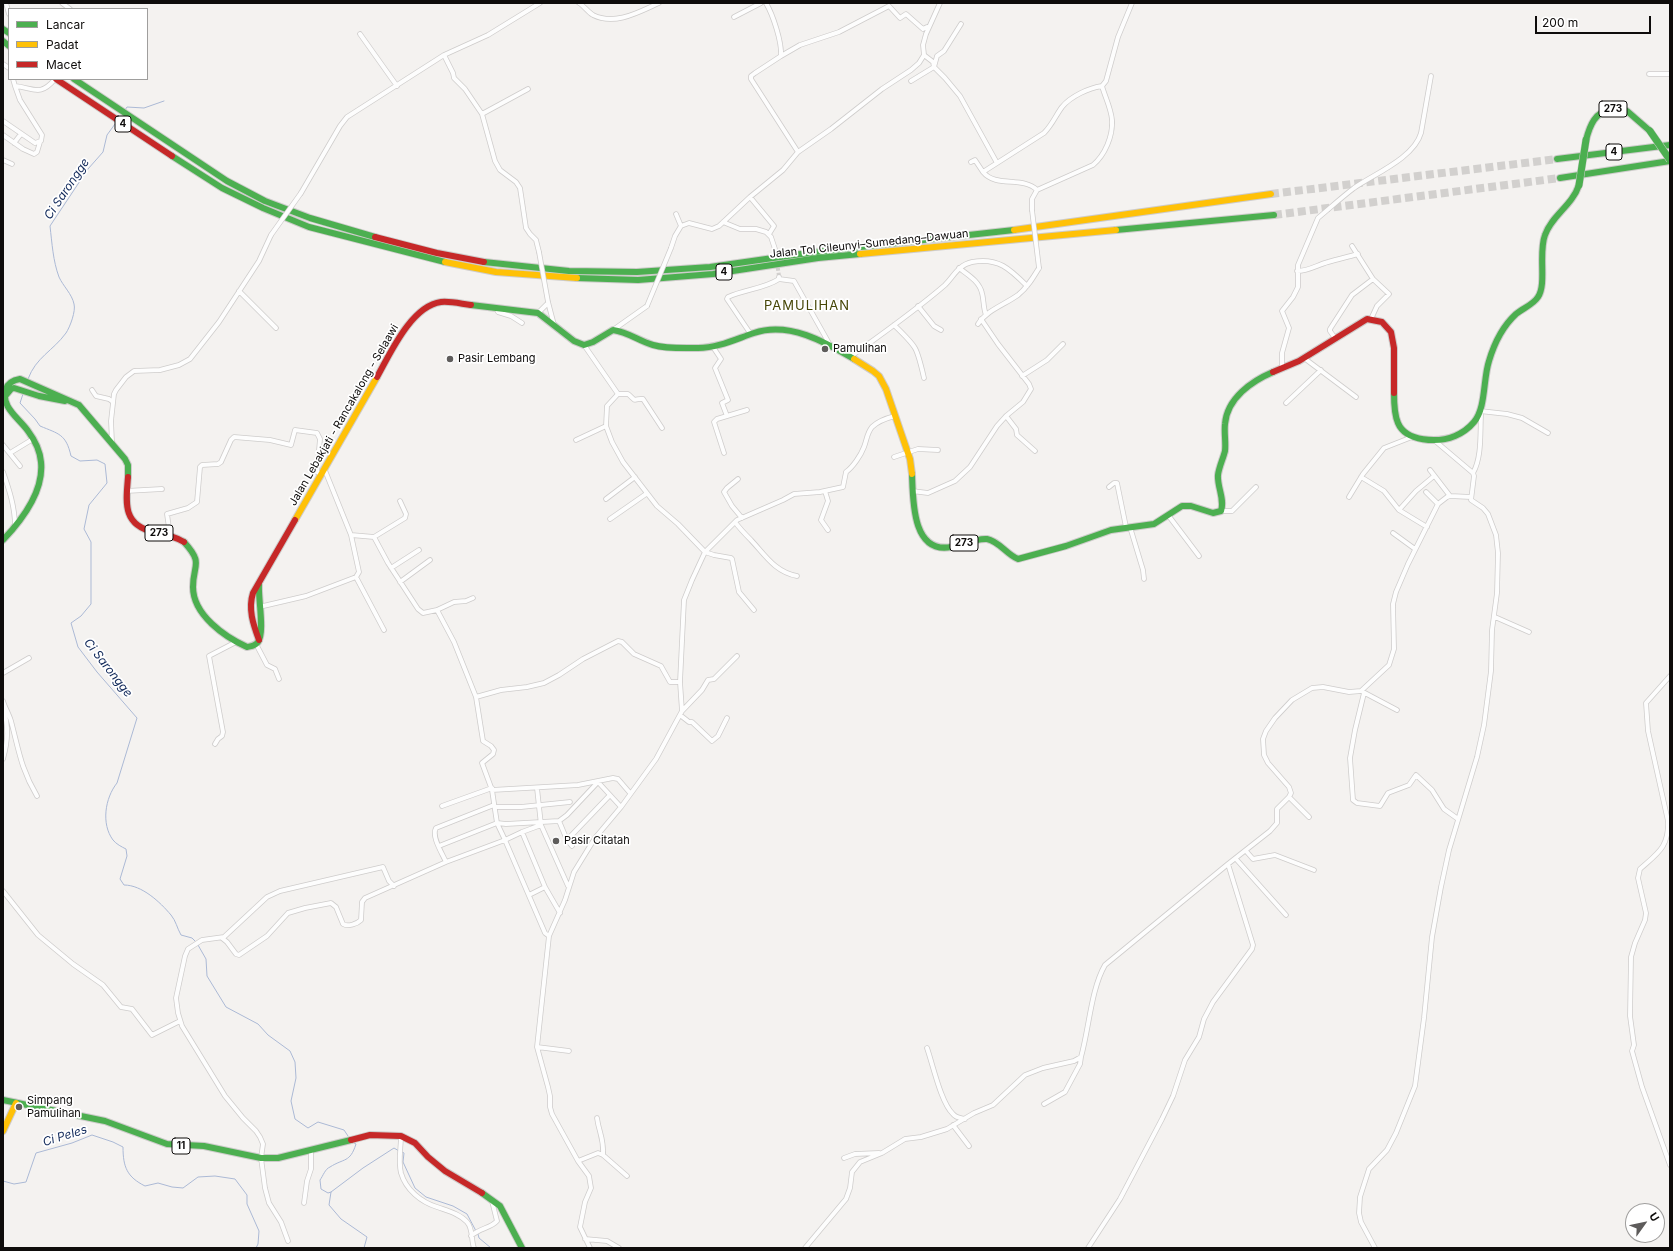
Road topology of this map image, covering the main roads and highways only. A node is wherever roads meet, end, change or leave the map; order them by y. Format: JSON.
{"nodes":[{"id":1,"x":57,"y":80,"type":"edge"},
{"id":2,"x":75,"y":80,"type":"edge"},
{"id":3,"x":1670,"y":145,"type":"edge"},
{"id":4,"x":1557,"y":159,"type":"tunnel mouth"},
{"id":5,"x":1670,"y":160,"type":"edge"},
{"id":6,"x":1560,"y":178,"type":"tunnel mouth"},
{"id":7,"x":1271,"y":194,"type":"tunnel mouth"},
{"id":8,"x":1274,"y":215,"type":"tunnel mouth"},
{"id":9,"x":4,"y":398,"type":"edge"},
{"id":10,"x":69,"y":400,"type":"junction"},
{"id":11,"x":3,"y":540,"type":"edge"},
{"id":12,"x":259,"y":584,"type":"junction"},
{"id":13,"x":258,"y":642,"type":"junction"},
{"id":14,"x":3,"y":1100,"type":"edge"},
{"id":15,"x":16,"y":1103,"type":"junction"},
{"id":16,"x":3,"y":1131,"type":"edge"},
{"id":17,"x":522,"y":1248,"type":"edge"}],
"edges":[{"from":1,"to":8,"type":"main road","name":"Jalan Tol Cileunyi–Sumedang–Dawuan","number":"4"},
{"from":2,"to":7,"type":"main road","name":"Jalan Tol Cileunyi–Sumedang–Dawuan","number":"4"},
{"from":3,"to":4,"type":"main road","number":"4"},
{"from":5,"to":6,"type":"main road","number":"4"},
{"from":5,"to":12,"type":"main road","name":"Jalan Lebakjati - Rancakalong - Selaawi","number":"273","bridge":true},
{"from":9,"to":10,"type":"main road","number":"273"},
{"from":9,"to":10,"type":"main road","number":"273"},
{"from":9,"to":11,"type":"main road"},
{"from":10,"to":13,"type":"main road","number":"273"},
{"from":12,"to":13,"type":"main road","name":"Jalan Lebakjati - Rancakalong - Selaawi"},
{"from":12,"to":13,"type":"main road","name":"Jalan Lebakjati - Rancakalong - Selaawi"},
{"from":14,"to":15,"type":"main road","number":"11"},
{"from":15,"to":16,"type":"main road"},
{"from":15,"to":17,"type":"main road","number":"11"}]}
